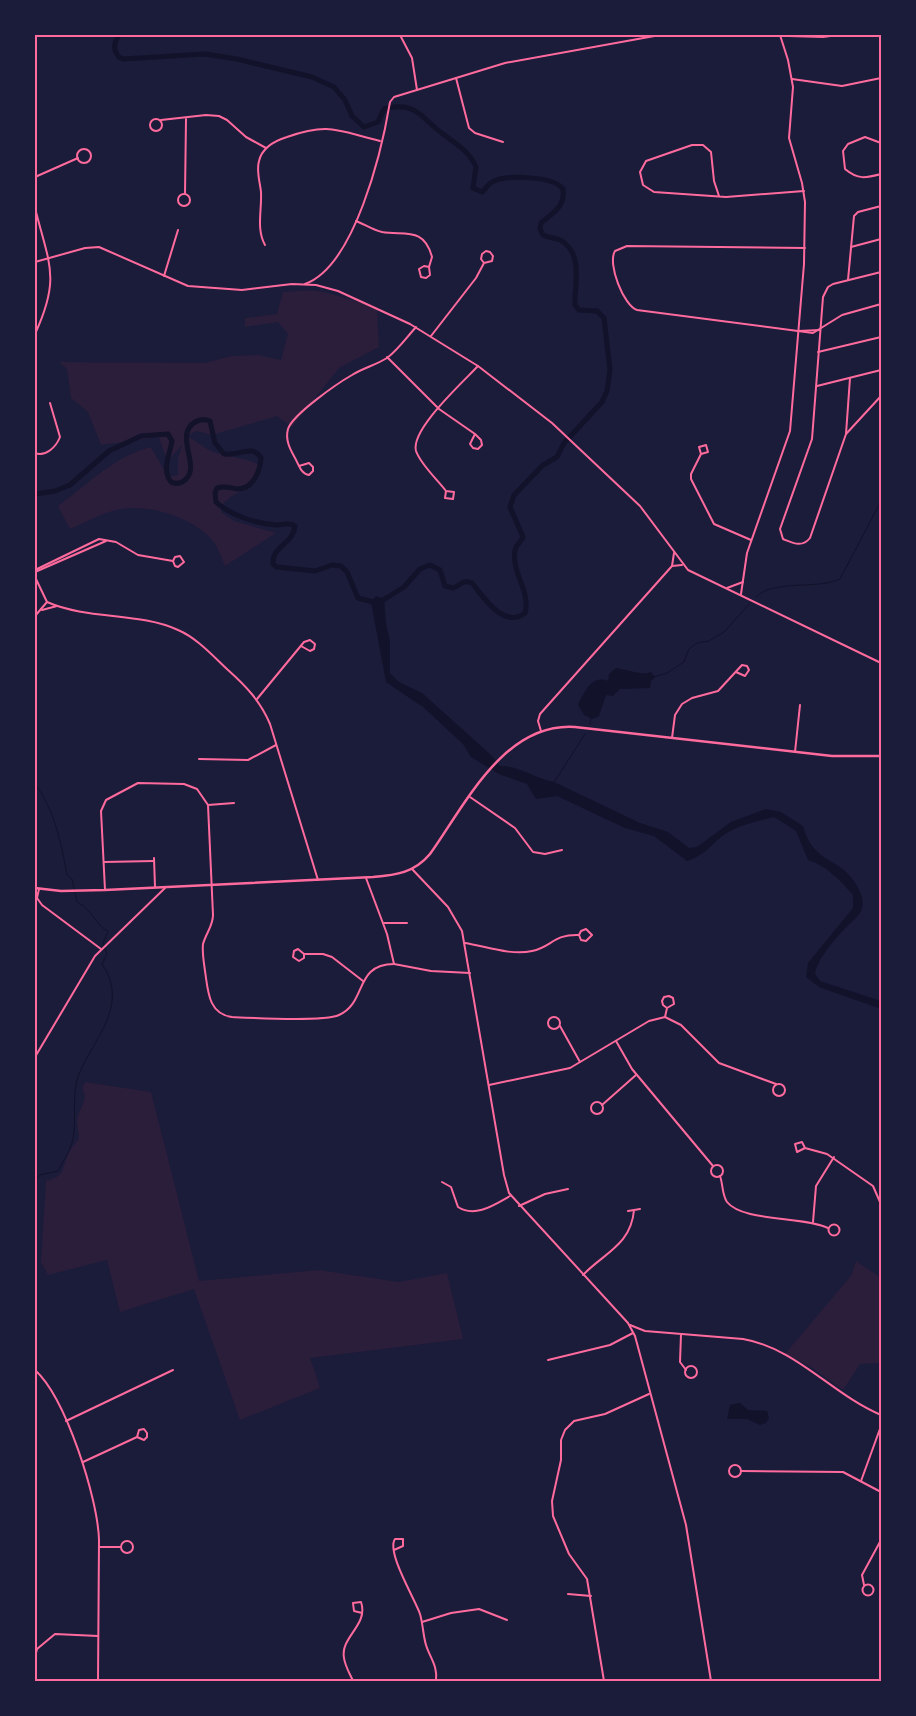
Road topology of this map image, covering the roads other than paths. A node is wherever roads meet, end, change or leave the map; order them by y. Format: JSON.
{"nodes":[{"id":1,"x":400,"y":35,"type":"edge"},
{"id":2,"x":660,"y":35,"type":"edge"},
{"id":3,"x":757,"y":35,"type":"edge"},
{"id":4,"x":780,"y":35,"type":"edge"},
{"id":5,"x":838,"y":35,"type":"edge"},
{"id":6,"x":456,"y":78,"type":"junction"},
{"id":7,"x":881,"y":78,"type":"edge"},
{"id":8,"x":792,"y":80,"type":"junction"},
{"id":9,"x":417,"y":90,"type":"junction"},
{"id":10,"x":186,"y":117,"type":"junction"},
{"id":11,"x":161,"y":120,"type":"junction"},
{"id":12,"x":381,"y":141,"type":"junction"},
{"id":13,"x":503,"y":142,"type":"dead end"},
{"id":14,"x":881,"y":143,"type":"edge"},
{"id":15,"x":266,"y":148,"type":"junction"},
{"id":16,"x":78,"y":158,"type":"junction"},
{"id":17,"x":881,"y":174,"type":"edge"},
{"id":18,"x":35,"y":177,"type":"edge"},
{"id":19,"x":804,"y":191,"type":"junction"},
{"id":20,"x":184,"y":194,"type":"junction"},
{"id":21,"x":720,"y":196,"type":"junction"},
{"id":22,"x":881,"y":206,"type":"edge"},
{"id":23,"x":35,"y":208,"type":"edge"},
{"id":24,"x":356,"y":221,"type":"junction"},
{"id":25,"x":178,"y":230,"type":"dead end"},
{"id":26,"x":881,"y":239,"type":"edge"},
{"id":27,"x":266,"y":244,"type":"dead end"},
{"id":28,"x":851,"y":247,"type":"junction"},
{"id":29,"x":806,"y":248,"type":"junction"},
{"id":30,"x":48,"y":258,"type":"junction"},
{"id":31,"x":35,"y":262,"type":"edge"},
{"id":32,"x":484,"y":263,"type":"junction"},
{"id":33,"x":429,"y":267,"type":"junction"},
{"id":34,"x":881,"y":272,"type":"edge"},
{"id":35,"x":164,"y":276,"type":"junction"},
{"id":36,"x":848,"y":280,"type":"junction"},
{"id":37,"x":305,"y":284,"type":"junction"},
{"id":38,"x":881,"y":304,"type":"edge"},
{"id":39,"x":416,"y":327,"type":"junction"},
{"id":40,"x":820,"y":330,"type":"junction"},
{"id":41,"x":798,"y":331,"type":"junction"},
{"id":42,"x":35,"y":334,"type":"edge"},
{"id":43,"x":431,"y":336,"type":"junction"},
{"id":44,"x":881,"y":337,"type":"edge"},
{"id":45,"x":818,"y":352,"type":"junction"},
{"id":46,"x":387,"y":358,"type":"junction"},
{"id":47,"x":478,"y":366,"type":"junction"},
{"id":48,"x":881,"y":370,"type":"edge"},
{"id":49,"x":850,"y":378,"type":"junction"},
{"id":50,"x":817,"y":386,"type":"junction"},
{"id":51,"x":881,"y":396,"type":"edge"},
{"id":52,"x":50,"y":403,"type":"dead end"},
{"id":53,"x":438,"y":409,"type":"junction"},
{"id":54,"x":475,"y":434,"type":"junction"},
{"id":55,"x":846,"y":434,"type":"junction"},
{"id":56,"x":35,"y":453,"type":"edge"},
{"id":57,"x":701,"y":454,"type":"dead end"},
{"id":58,"x":299,"y":466,"type":"junction"},
{"id":59,"x":446,"y":491,"type":"junction"},
{"id":60,"x":751,"y":540,"type":"junction"},
{"id":61,"x":106,"y":541,"type":"junction"},
{"id":62,"x":72,"y":552,"type":"junction"},
{"id":63,"x":674,"y":553,"type":"junction"},
{"id":64,"x":74,"y":555,"type":"junction"},
{"id":65,"x":64,"y":556,"type":"junction"},
{"id":66,"x":65,"y":559,"type":"junction"},
{"id":67,"x":173,"y":561,"type":"junction"},
{"id":68,"x":672,"y":566,"type":"junction"},
{"id":69,"x":683,"y":566,"type":"junction"},
{"id":70,"x":35,"y":571,"type":"edge"},
{"id":71,"x":35,"y":577,"type":"edge"},
{"id":72,"x":743,"y":582,"type":"junction"},
{"id":73,"x":727,"y":588,"type":"junction"},
{"id":74,"x":741,"y":594,"type":"junction"},
{"id":75,"x":47,"y":602,"type":"junction"},
{"id":76,"x":57,"y":606,"type":"junction"},
{"id":77,"x":40,"y":610,"type":"junction"},
{"id":78,"x":35,"y":616,"type":"edge"},
{"id":79,"x":301,"y":646,"type":"junction"},
{"id":80,"x":881,"y":663,"type":"edge"},
{"id":81,"x":736,"y":672,"type":"junction"},
{"id":82,"x":257,"y":700,"type":"junction"},
{"id":83,"x":800,"y":705,"type":"dead end"},
{"id":84,"x":541,"y":731,"type":"junction"},
{"id":85,"x":672,"y":738,"type":"junction"},
{"id":86,"x":277,"y":745,"type":"junction"},
{"id":87,"x":795,"y":752,"type":"junction"},
{"id":88,"x":881,"y":756,"type":"edge"},
{"id":89,"x":200,"y":759,"type":"dead end"},
{"id":90,"x":470,"y":797,"type":"junction"},
{"id":91,"x":234,"y":802,"type":"dead end"},
{"id":92,"x":208,"y":805,"type":"junction"},
{"id":93,"x":562,"y":850,"type":"dead end"},
{"id":94,"x":103,"y":862,"type":"junction"},
{"id":95,"x":412,"y":869,"type":"junction"},
{"id":96,"x":366,"y":878,"type":"junction"},
{"id":97,"x":318,"y":880,"type":"junction"},
{"id":98,"x":211,"y":885,"type":"junction"},
{"id":99,"x":156,"y":887,"type":"junction"},
{"id":100,"x":166,"y":887,"type":"junction"},
{"id":101,"x":37,"y":889,"type":"edge"},
{"id":102,"x":105,"y":890,"type":"junction"},
{"id":103,"x":383,"y":923,"type":"junction"},
{"id":104,"x":407,"y":923,"type":"dead end"},
{"id":105,"x":579,"y":934,"type":"junction"},
{"id":106,"x":465,"y":943,"type":"junction"},
{"id":107,"x":103,"y":947,"type":"junction"},
{"id":108,"x":304,"y":954,"type":"junction"},
{"id":109,"x":394,"y":964,"type":"junction"},
{"id":110,"x":470,"y":973,"type":"junction"},
{"id":111,"x":363,"y":981,"type":"junction"},
{"id":112,"x":667,"y":1008,"type":"junction"},
{"id":113,"x":665,"y":1017,"type":"junction"},
{"id":114,"x":560,"y":1026,"type":"junction"},
{"id":115,"x":616,"y":1041,"type":"junction"},
{"id":116,"x":35,"y":1057,"type":"edge"},
{"id":117,"x":580,"y":1062,"type":"junction"},
{"id":118,"x":637,"y":1075,"type":"junction"},
{"id":119,"x":776,"y":1084,"type":"junction"},
{"id":120,"x":489,"y":1085,"type":"junction"},
{"id":121,"x":602,"y":1105,"type":"junction"},
{"id":122,"x":805,"y":1148,"type":"junction"},
{"id":123,"x":834,"y":1158,"type":"junction"},
{"id":124,"x":713,"y":1166,"type":"junction"},
{"id":125,"x":720,"y":1176,"type":"junction"},
{"id":126,"x":442,"y":1182,"type":"dead end"},
{"id":127,"x":568,"y":1190,"type":"dead end"},
{"id":128,"x":510,"y":1195,"type":"junction"},
{"id":129,"x":519,"y":1206,"type":"junction"},
{"id":130,"x":640,"y":1209,"type":"dead end"},
{"id":131,"x":634,"y":1210,"type":"junction"},
{"id":132,"x":628,"y":1211,"type":"dead end"},
{"id":133,"x":813,"y":1222,"type":"junction"},
{"id":134,"x":828,"y":1228,"type":"junction"},
{"id":135,"x":881,"y":1233,"type":"edge"},
{"id":136,"x":583,"y":1275,"type":"junction"},
{"id":137,"x":628,"y":1323,"type":"junction"},
{"id":138,"x":633,"y":1333,"type":"junction"},
{"id":139,"x":682,"y":1334,"type":"junction"},
{"id":140,"x":548,"y":1360,"type":"dead end"},
{"id":141,"x":35,"y":1370,"type":"edge"},
{"id":142,"x":173,"y":1370,"type":"dead end"},
{"id":143,"x":686,"y":1370,"type":"junction"},
{"id":144,"x":649,"y":1394,"type":"junction"},
{"id":145,"x":881,"y":1415,"type":"edge"},
{"id":146,"x":66,"y":1421,"type":"junction"},
{"id":147,"x":881,"y":1426,"type":"edge"},
{"id":148,"x":137,"y":1437,"type":"junction"},
{"id":149,"x":83,"y":1462,"type":"junction"},
{"id":150,"x":741,"y":1471,"type":"junction"},
{"id":151,"x":861,"y":1481,"type":"junction"},
{"id":152,"x":881,"y":1492,"type":"edge"},
{"id":153,"x":881,"y":1540,"type":"edge"},
{"id":154,"x":99,"y":1547,"type":"junction"},
{"id":155,"x":121,"y":1547,"type":"junction"},
{"id":156,"x":394,"y":1550,"type":"junction"},
{"id":157,"x":864,"y":1585,"type":"junction"},
{"id":158,"x":568,"y":1594,"type":"dead end"},
{"id":159,"x":591,"y":1596,"type":"junction"},
{"id":160,"x":362,"y":1613,"type":"junction"},
{"id":161,"x":507,"y":1620,"type":"dead end"},
{"id":162,"x":422,"y":1622,"type":"junction"},
{"id":163,"x":98,"y":1636,"type":"junction"},
{"id":164,"x":36,"y":1648,"type":"edge"},
{"id":165,"x":35,"y":1657,"type":"edge"},
{"id":166,"x":98,"y":1681,"type":"edge"},
{"id":167,"x":353,"y":1681,"type":"edge"},
{"id":168,"x":414,"y":1681,"type":"edge"},
{"id":169,"x":424,"y":1681,"type":"edge"},
{"id":170,"x":436,"y":1681,"type":"edge"},
{"id":171,"x":604,"y":1681,"type":"edge"},
{"id":172,"x":711,"y":1681,"type":"edge"}],
"edges":[{"from":1,"to":9,"type":"street"},
{"from":2,"to":6,"type":"street"},
{"from":3,"to":4,"type":"street"},
{"from":4,"to":5,"type":"street"},
{"from":4,"to":8,"type":"street"},
{"from":6,"to":9,"type":"street"},
{"from":6,"to":13,"type":"street"},
{"from":7,"to":8,"type":"street"},
{"from":8,"to":19,"type":"street"},
{"from":9,"to":12,"type":"street"},
{"from":10,"to":11,"type":"street"},
{"from":10,"to":15,"type":"street"},
{"from":10,"to":20,"type":"street"},
{"from":11,"to":11,"type":"street"},
{"from":12,"to":15,"type":"street"},
{"from":12,"to":24,"type":"street"},
{"from":14,"to":17,"type":"street"},
{"from":15,"to":27,"type":"street"},
{"from":16,"to":16,"type":"street"},
{"from":16,"to":18,"type":"street"},
{"from":19,"to":21,"type":"street"},
{"from":19,"to":29,"type":"street"},
{"from":20,"to":20,"type":"street"},
{"from":21,"to":21,"type":"street"},
{"from":22,"to":28,"type":"street"},
{"from":23,"to":30,"type":"street"},
{"from":24,"to":33,"type":"street"},
{"from":24,"to":37,"type":"street"},
{"from":25,"to":35,"type":"street"},
{"from":26,"to":28,"type":"street"},
{"from":28,"to":36,"type":"street"},
{"from":29,"to":41,"type":"street"},
{"from":29,"to":41,"type":"street"},
{"from":30,"to":31,"type":"street"},
{"from":30,"to":35,"type":"street"},
{"from":30,"to":42,"type":"street"},
{"from":32,"to":32,"type":"street"},
{"from":32,"to":43,"type":"street"},
{"from":33,"to":33,"type":"street"},
{"from":34,"to":36,"type":"street"},
{"from":35,"to":37,"type":"street"},
{"from":36,"to":40,"type":"street"},
{"from":37,"to":39,"type":"street"},
{"from":38,"to":40,"type":"street"},
{"from":39,"to":43,"type":"street"},
{"from":39,"to":46,"type":"street"},
{"from":40,"to":41,"type":"street"},
{"from":40,"to":45,"type":"street"},
{"from":41,"to":60,"type":"street"},
{"from":43,"to":47,"type":"street"},
{"from":44,"to":45,"type":"street"},
{"from":45,"to":50,"type":"street"},
{"from":46,"to":53,"type":"street"},
{"from":46,"to":58,"type":"street"},
{"from":47,"to":53,"type":"street"},
{"from":47,"to":63,"type":"street"},
{"from":48,"to":49,"type":"street"},
{"from":49,"to":50,"type":"street"},
{"from":49,"to":55,"type":"street"},
{"from":50,"to":55,"type":"street"},
{"from":51,"to":55,"type":"street"},
{"from":52,"to":56,"type":"street"},
{"from":53,"to":54,"type":"street"},
{"from":53,"to":59,"type":"street"},
{"from":54,"to":54,"type":"street"},
{"from":57,"to":60,"type":"street"},
{"from":58,"to":58,"type":"street"},
{"from":59,"to":59,"type":"street"},
{"from":60,"to":72,"type":"street"},
{"from":61,"to":62,"type":"street"},
{"from":61,"to":64,"type":"street"},
{"from":61,"to":67,"type":"street"},
{"from":62,"to":64,"type":"street"},
{"from":62,"to":65,"type":"street"},
{"from":63,"to":68,"type":"street"},
{"from":63,"to":69,"type":"street"},
{"from":64,"to":66,"type":"street"},
{"from":65,"to":66,"type":"street"},
{"from":65,"to":70,"type":"street"},
{"from":66,"to":70,"type":"street"},
{"from":67,"to":67,"type":"street"},
{"from":68,"to":69,"type":"street"},
{"from":68,"to":84,"type":"street"},
{"from":69,"to":73,"type":"street"},
{"from":71,"to":75,"type":"street"},
{"from":72,"to":73,"type":"street"},
{"from":72,"to":74,"type":"street"},
{"from":73,"to":74,"type":"street"},
{"from":74,"to":80,"type":"street"},
{"from":75,"to":76,"type":"street"},
{"from":75,"to":77,"type":"street"},
{"from":76,"to":77,"type":"street"},
{"from":76,"to":82,"type":"street"},
{"from":77,"to":78,"type":"street"},
{"from":79,"to":79,"type":"street"},
{"from":79,"to":82,"type":"street"},
{"from":81,"to":81,"type":"street"},
{"from":81,"to":85,"type":"street"},
{"from":82,"to":86,"type":"street"},
{"from":83,"to":87,"type":"street"},
{"from":84,"to":85,"type":"main road"},
{"from":84,"to":90,"type":"main road"},
{"from":85,"to":87,"type":"main road"},
{"from":86,"to":89,"type":"street"},
{"from":86,"to":97,"type":"street"},
{"from":87,"to":88,"type":"main road"},
{"from":90,"to":93,"type":"street"},
{"from":90,"to":95,"type":"main road"},
{"from":91,"to":92,"type":"street"},
{"from":92,"to":94,"type":"street"},
{"from":92,"to":98,"type":"street"},
{"from":94,"to":99,"type":"street"},
{"from":94,"to":102,"type":"street"},
{"from":95,"to":96,"type":"main road"},
{"from":95,"to":106,"type":"street"},
{"from":96,"to":97,"type":"main road"},
{"from":96,"to":103,"type":"street"},
{"from":97,"to":98,"type":"main road"},
{"from":98,"to":100,"type":"main road"},
{"from":98,"to":111,"type":"street"},
{"from":99,"to":100,"type":"main road"},
{"from":99,"to":102,"type":"main road"},
{"from":100,"to":107,"type":"street"},
{"from":101,"to":102,"type":"main road"},
{"from":101,"to":107,"type":"street"},
{"from":103,"to":104,"type":"street"},
{"from":103,"to":109,"type":"street"},
{"from":105,"to":105,"type":"street"},
{"from":105,"to":106,"type":"street"},
{"from":106,"to":110,"type":"street"},
{"from":107,"to":116,"type":"street"},
{"from":108,"to":108,"type":"street"},
{"from":108,"to":111,"type":"street"},
{"from":109,"to":110,"type":"street"},
{"from":109,"to":111,"type":"street"},
{"from":110,"to":120,"type":"street"},
{"from":112,"to":112,"type":"street"},
{"from":112,"to":113,"type":"street"},
{"from":113,"to":115,"type":"street"},
{"from":113,"to":119,"type":"street"},
{"from":114,"to":114,"type":"street"},
{"from":114,"to":117,"type":"street"},
{"from":115,"to":117,"type":"street"},
{"from":115,"to":118,"type":"street"},
{"from":117,"to":120,"type":"street"},
{"from":118,"to":121,"type":"street"},
{"from":118,"to":124,"type":"street"},
{"from":119,"to":119,"type":"street"},
{"from":120,"to":128,"type":"street"},
{"from":121,"to":121,"type":"street"},
{"from":122,"to":122,"type":"street"},
{"from":122,"to":123,"type":"street"},
{"from":123,"to":133,"type":"street"},
{"from":123,"to":135,"type":"street"},
{"from":124,"to":125,"type":"street"},
{"from":124,"to":125,"type":"street"},
{"from":125,"to":133,"type":"street"},
{"from":126,"to":128,"type":"street"},
{"from":127,"to":129,"type":"street"},
{"from":128,"to":129,"type":"street"},
{"from":129,"to":136,"type":"street"},
{"from":130,"to":131,"type":"street"},
{"from":131,"to":132,"type":"street"},
{"from":131,"to":136,"type":"street"},
{"from":133,"to":134,"type":"street"},
{"from":134,"to":134,"type":"street"},
{"from":136,"to":137,"type":"street"},
{"from":137,"to":138,"type":"street"},
{"from":137,"to":139,"type":"street"},
{"from":138,"to":140,"type":"street"},
{"from":138,"to":144,"type":"street"},
{"from":139,"to":143,"type":"street"},
{"from":139,"to":145,"type":"street"},
{"from":141,"to":146,"type":"street"},
{"from":142,"to":146,"type":"street"},
{"from":143,"to":143,"type":"street"},
{"from":144,"to":159,"type":"street"},
{"from":144,"to":172,"type":"street"},
{"from":146,"to":149,"type":"street"},
{"from":147,"to":151,"type":"street"},
{"from":148,"to":148,"type":"street"},
{"from":148,"to":149,"type":"street"},
{"from":149,"to":154,"type":"street"},
{"from":150,"to":150,"type":"street"},
{"from":150,"to":151,"type":"street"},
{"from":151,"to":152,"type":"street"},
{"from":153,"to":157,"type":"street"},
{"from":154,"to":155,"type":"street"},
{"from":154,"to":163,"type":"street"},
{"from":155,"to":155,"type":"street"},
{"from":156,"to":156,"type":"street"},
{"from":156,"to":162,"type":"street"},
{"from":157,"to":157,"type":"street"},
{"from":158,"to":159,"type":"street"},
{"from":159,"to":171,"type":"street"},
{"from":160,"to":160,"type":"street"},
{"from":160,"to":167,"type":"street"},
{"from":161,"to":162,"type":"street"},
{"from":162,"to":170,"type":"street"},
{"from":163,"to":164,"type":"street"},
{"from":163,"to":166,"type":"street"},
{"from":164,"to":165,"type":"street"},
{"from":168,"to":169,"type":"street"}]}
